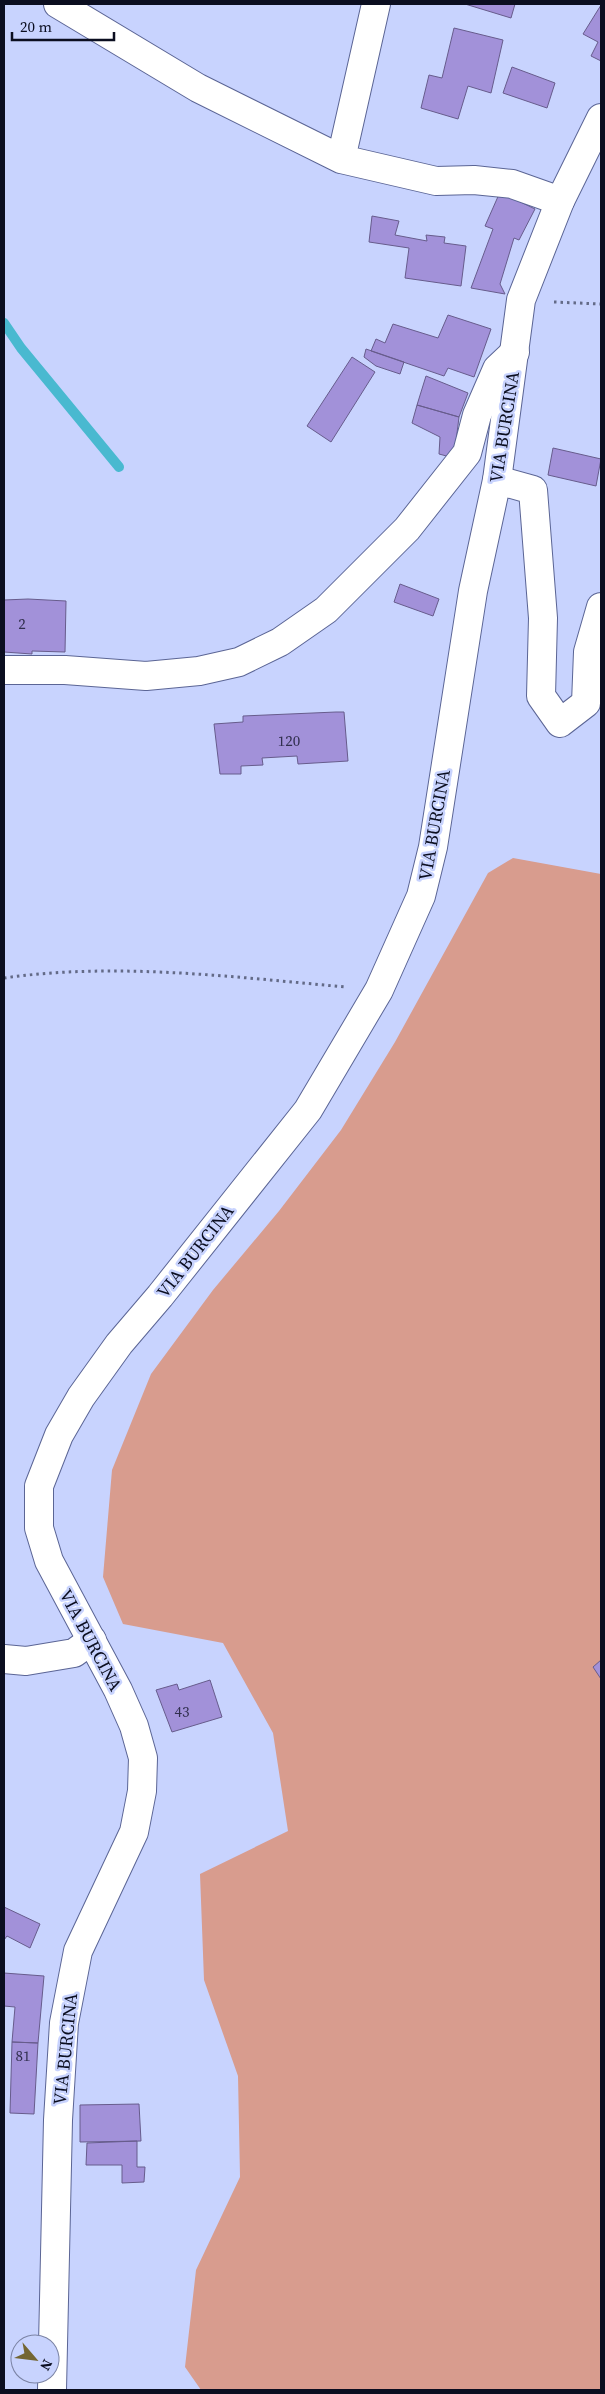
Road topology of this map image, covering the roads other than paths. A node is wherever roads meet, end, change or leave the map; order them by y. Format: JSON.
{"nodes":[{"id":1,"x":58,"y":4,"type":"edge"},
{"id":2,"x":376,"y":4,"type":"edge"},
{"id":3,"x":601,"y":118,"type":"edge"},
{"id":4,"x":341,"y":159,"type":"junction"},
{"id":5,"x":560,"y":201,"type":"junction"},
{"id":6,"x":515,"y":352,"type":"junction"},
{"id":7,"x":497,"y":480,"type":"junction"},
{"id":8,"x":601,"y":607,"type":"edge"},
{"id":9,"x":4,"y":670,"type":"edge"},
{"id":10,"x":92,"y":1640,"type":"junction"},
{"id":11,"x":4,"y":1659,"type":"edge"},
{"id":12,"x":52,"y":2390,"type":"edge"}],
"edges":[{"from":1,"to":4,"type":"street"},
{"from":2,"to":4,"type":"street"},
{"from":3,"to":5,"type":"street","name":"VIA BURCINA"},
{"from":4,"to":5,"type":"street"},
{"from":5,"to":6,"type":"street","name":"VIA BURCINA"},
{"from":6,"to":7,"type":"street","name":"VIA BURCINA"},
{"from":6,"to":9,"type":"street"},
{"from":7,"to":8,"type":"street"},
{"from":7,"to":10,"type":"street","name":"VIA BURCINA"},
{"from":10,"to":11,"type":"street"},
{"from":10,"to":12,"type":"street","name":"VIA BURCINA"}]}
